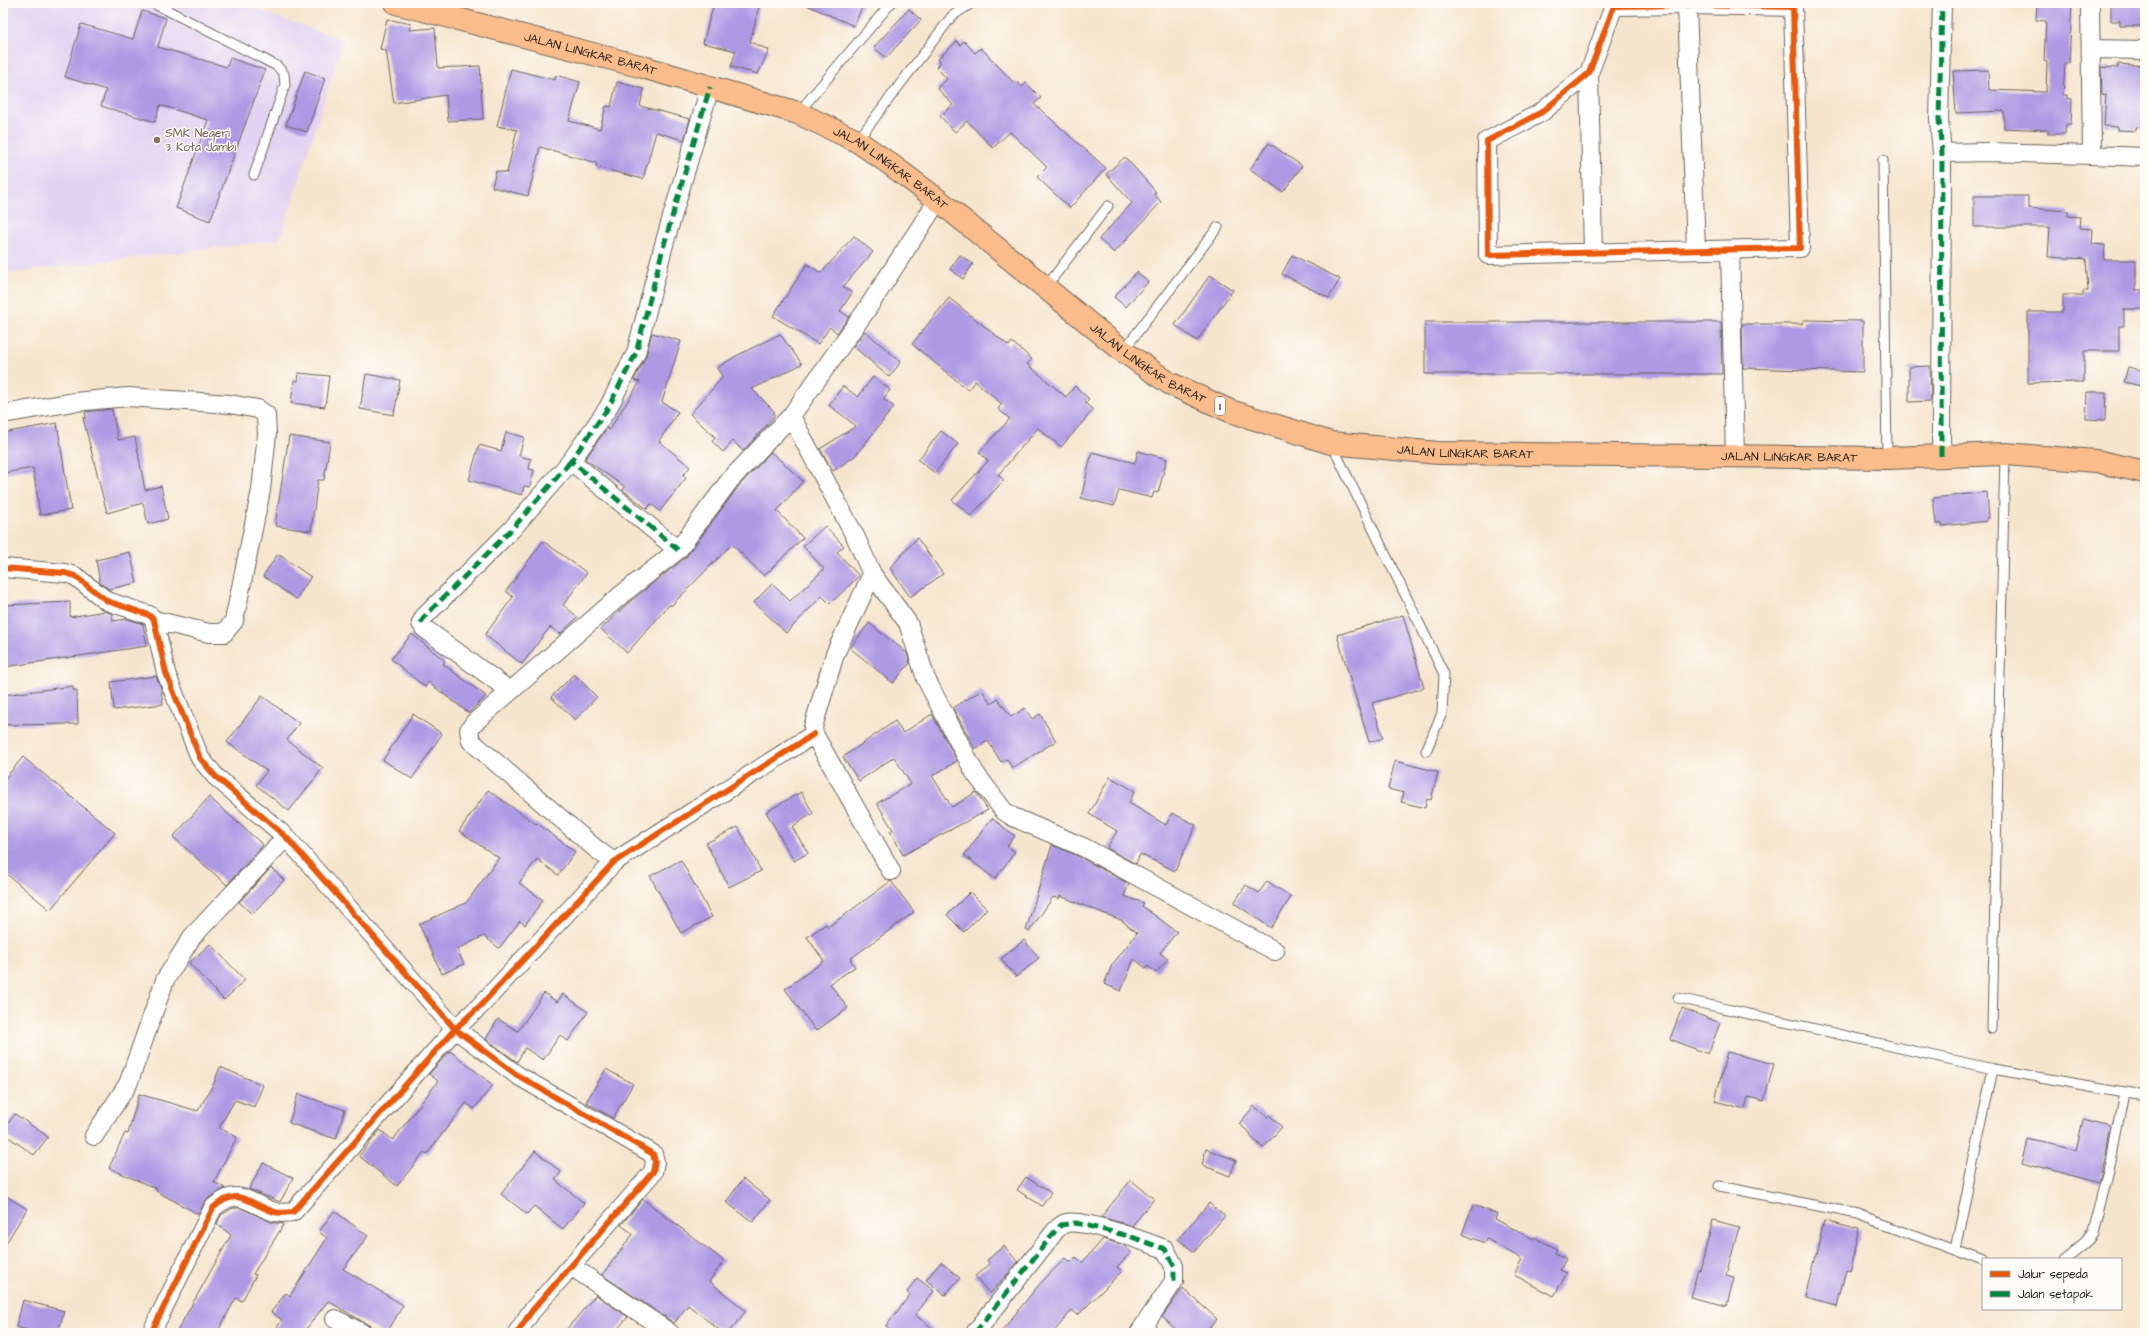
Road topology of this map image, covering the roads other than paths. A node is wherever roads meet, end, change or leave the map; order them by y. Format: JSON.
{"nodes":[{"id":1,"x":154,"y":3,"type":"edge"},
{"id":2,"x":396,"y":3,"type":"edge"},
{"id":3,"x":891,"y":3,"type":"edge"},
{"id":4,"x":972,"y":3,"type":"edge"},
{"id":5,"x":1942,"y":3,"type":"edge"},
{"id":6,"x":2090,"y":3,"type":"edge"},
{"id":7,"x":1687,"y":5,"type":"junction"},
{"id":8,"x":2091,"y":50,"type":"junction"},
{"id":9,"x":2145,"y":50,"type":"edge"},
{"id":10,"x":1589,"y":72,"type":"junction"},
{"id":11,"x":710,"y":87,"type":"junction"},
{"id":12,"x":798,"y":113,"type":"junction"},
{"id":13,"x":857,"y":142,"type":"junction"},
{"id":14,"x":1942,"y":153,"type":"junction"},
{"id":15,"x":2092,"y":155,"type":"junction"},
{"id":16,"x":2145,"y":157,"type":"edge"},
{"id":17,"x":1883,"y":160,"type":"dead end"},
{"id":18,"x":254,"y":174,"type":"dead end"},
{"id":19,"x":938,"y":200,"type":"junction"},
{"id":20,"x":1108,"y":206,"type":"dead end"},
{"id":21,"x":1218,"y":227,"type":"dead end"},
{"id":22,"x":1696,"y":250,"type":"junction"},
{"id":23,"x":1730,"y":250,"type":"junction"},
{"id":24,"x":1593,"y":253,"type":"junction"},
{"id":25,"x":1045,"y":289,"type":"junction"},
{"id":26,"x":1124,"y":352,"type":"junction"},
{"id":27,"x":3,"y":414,"type":"edge"},
{"id":28,"x":792,"y":416,"type":"junction"},
{"id":29,"x":1331,"y":443,"type":"junction"},
{"id":30,"x":2005,"y":454,"type":"junction"},
{"id":31,"x":1941,"y":456,"type":"junction"},
{"id":32,"x":1736,"y":458,"type":"junction"},
{"id":33,"x":1887,"y":458,"type":"junction"},
{"id":34,"x":571,"y":461,"type":"junction"},
{"id":35,"x":2145,"y":472,"type":"edge"},
{"id":36,"x":678,"y":550,"type":"junction"},
{"id":37,"x":3,"y":568,"type":"edge"},
{"id":38,"x":872,"y":574,"type":"junction"},
{"id":39,"x":154,"y":620,"type":"junction"},
{"id":40,"x":510,"y":691,"type":"junction"},
{"id":41,"x":814,"y":734,"type":"junction"},
{"id":42,"x":1426,"y":751,"type":"dead end"},
{"id":43,"x":286,"y":837,"type":"junction"},
{"id":44,"x":614,"y":862,"type":"junction"},
{"id":45,"x":891,"y":871,"type":"dead end"},
{"id":46,"x":1275,"y":951,"type":"dead end"},
{"id":47,"x":1678,"y":998,"type":"dead end"},
{"id":48,"x":454,"y":1029,"type":"junction"},
{"id":49,"x":1992,"y":1029,"type":"dead end"},
{"id":50,"x":1992,"y":1069,"type":"junction"},
{"id":51,"x":2124,"y":1092,"type":"junction"},
{"id":52,"x":2145,"y":1096,"type":"edge"},
{"id":53,"x":94,"y":1136,"type":"dead end"},
{"id":54,"x":1719,"y":1186,"type":"dead end"},
{"id":55,"x":1955,"y":1249,"type":"junction"},
{"id":56,"x":2065,"y":1258,"type":"edge"},
{"id":57,"x":1982,"y":1261,"type":"edge"},
{"id":58,"x":571,"y":1266,"type":"junction"},
{"id":59,"x":335,"y":1319,"type":"dead end"},
{"id":60,"x":151,"y":1333,"type":"edge"},
{"id":61,"x":362,"y":1333,"type":"edge"},
{"id":62,"x":516,"y":1333,"type":"edge"},
{"id":63,"x":670,"y":1333,"type":"edge"},
{"id":64,"x":975,"y":1333,"type":"edge"},
{"id":65,"x":1139,"y":1333,"type":"edge"}],
"edges":[{"from":1,"to":18,"type":"lane"},
{"from":2,"to":11,"type":"highway","name":"JALAN LINGKAR BARAT","number":"1"},
{"from":3,"to":12,"type":"lane"},
{"from":4,"to":13,"type":"lane"},
{"from":5,"to":14,"type":"street"},
{"from":6,"to":8,"type":"street"},
{"from":7,"to":10,"type":"street"},
{"from":7,"to":22,"type":"street"},
{"from":7,"to":23,"type":"street"},
{"from":8,"to":9,"type":"street"},
{"from":8,"to":15,"type":"street"},
{"from":10,"to":24,"type":"street"},
{"from":10,"to":24,"type":"street"},
{"from":11,"to":12,"type":"highway","name":"JALAN LINGKAR BARAT","number":"1"},
{"from":11,"to":34,"type":"street"},
{"from":12,"to":13,"type":"highway","name":"JALAN LINGKAR BARAT","number":"1"},
{"from":13,"to":19,"type":"highway","name":"JALAN LINGKAR BARAT","number":"1"},
{"from":14,"to":15,"type":"street"},
{"from":14,"to":31,"type":"street"},
{"from":15,"to":16,"type":"street"},
{"from":17,"to":33,"type":"lane"},
{"from":19,"to":25,"type":"highway","name":"JALAN LINGKAR BARAT","number":"1"},
{"from":19,"to":28,"type":"street"},
{"from":20,"to":25,"type":"lane"},
{"from":21,"to":26,"type":"lane"},
{"from":22,"to":23,"type":"street"},
{"from":22,"to":24,"type":"street"},
{"from":23,"to":32,"type":"street"},
{"from":25,"to":26,"type":"highway","name":"JALAN LINGKAR BARAT","number":"1"},
{"from":26,"to":29,"type":"highway","name":"JALAN LINGKAR BARAT","number":"1"},
{"from":27,"to":39,"type":"street"},
{"from":28,"to":36,"type":"street"},
{"from":28,"to":38,"type":"street"},
{"from":29,"to":32,"type":"highway","name":"JALAN LINGKAR BARAT","number":"1"},
{"from":29,"to":42,"type":"lane"},
{"from":30,"to":31,"type":"highway","name":"JALAN LINGKAR BARAT","number":"1"},
{"from":30,"to":35,"type":"highway","name":"JALAN LINGKAR BARAT","number":"1"},
{"from":30,"to":49,"type":"lane"},
{"from":31,"to":33,"type":"highway","name":"JALAN LINGKAR BARAT","number":"1"},
{"from":32,"to":33,"type":"highway","name":"JALAN LINGKAR BARAT","number":"1"},
{"from":34,"to":36,"type":"street"},
{"from":34,"to":40,"type":"street"},
{"from":36,"to":40,"type":"street"},
{"from":37,"to":39,"type":"street"},
{"from":38,"to":41,"type":"street"},
{"from":38,"to":46,"type":"street"},
{"from":39,"to":43,"type":"street"},
{"from":40,"to":44,"type":"street"},
{"from":41,"to":44,"type":"street"},
{"from":41,"to":45,"type":"street"},
{"from":43,"to":48,"type":"street"},
{"from":43,"to":53,"type":"street"},
{"from":44,"to":48,"type":"street"},
{"from":47,"to":50,"type":"lane"},
{"from":48,"to":58,"type":"street"},
{"from":48,"to":60,"type":"street"},
{"from":50,"to":51,"type":"lane"},
{"from":50,"to":55,"type":"lane"},
{"from":51,"to":52,"type":"lane"},
{"from":51,"to":56,"type":"lane"},
{"from":54,"to":55,"type":"lane"},
{"from":55,"to":57,"type":"lane"},
{"from":58,"to":62,"type":"street"},
{"from":58,"to":63,"type":"street"},
{"from":59,"to":61,"type":"street"},
{"from":64,"to":65,"type":"street"}]}
